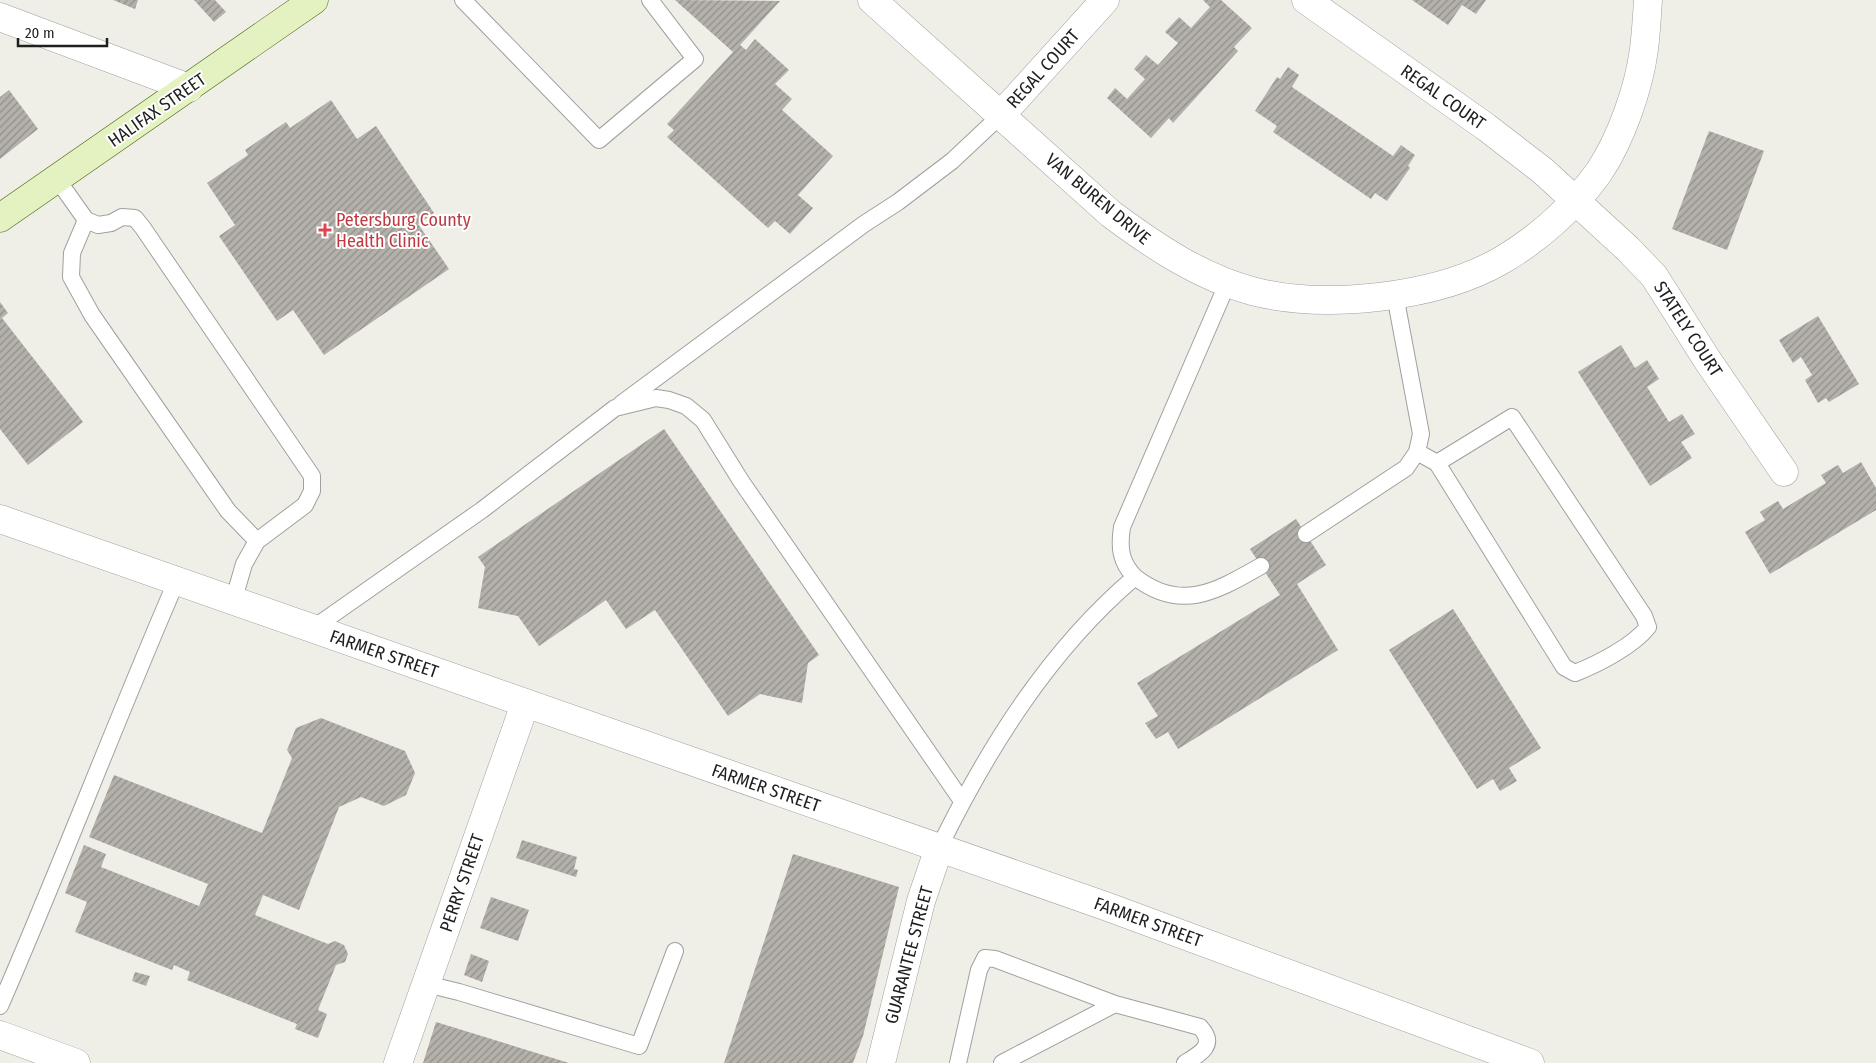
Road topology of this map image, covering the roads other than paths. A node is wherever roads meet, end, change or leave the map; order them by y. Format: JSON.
{"nodes":[{"id":1,"x":314,"y":0,"type":"edge"},
{"id":2,"x":463,"y":0,"type":"edge"},
{"id":3,"x":650,"y":0,"type":"edge"},
{"id":4,"x":872,"y":0,"type":"edge"},
{"id":5,"x":1105,"y":0,"type":"edge"},
{"id":6,"x":1306,"y":0,"type":"edge"},
{"id":7,"x":1648,"y":0,"type":"edge"},
{"id":8,"x":0,"y":16,"type":"edge"},
{"id":9,"x":189,"y":88,"type":"junction"},
{"id":10,"x":1001,"y":115,"type":"junction"},
{"id":11,"x":57,"y":179,"type":"junction"},
{"id":12,"x":1575,"y":200,"type":"junction"},
{"id":13,"x":0,"y":218,"type":"edge"},
{"id":14,"x":86,"y":220,"type":"junction"},
{"id":15,"x":1228,"y":282,"type":"junction"},
{"id":16,"x":1395,"y":295,"type":"junction"},
{"id":17,"x":615,"y":408,"type":"junction"},
{"id":18,"x":1417,"y":452,"type":"junction"},
{"id":19,"x":1437,"y":463,"type":"junction"},
{"id":20,"x":1784,"y":472,"type":"dead end"},
{"id":21,"x":0,"y":519,"type":"edge"},
{"id":22,"x":1306,"y":534,"type":"dead end"},
{"id":23,"x":257,"y":541,"type":"junction"},
{"id":24,"x":1261,"y":566,"type":"dead end"},
{"id":25,"x":1135,"y":577,"type":"junction"},
{"id":26,"x":176,"y":582,"type":"junction"},
{"id":27,"x":233,"y":602,"type":"junction"},
{"id":28,"x":312,"y":629,"type":"junction"},
{"id":29,"x":525,"y":704,"type":"junction"},
{"id":30,"x":962,"y":801,"type":"junction"},
{"id":31,"x":939,"y":848,"type":"junction"},
{"id":32,"x":675,"y":951,"type":"dead end"},
{"id":33,"x":426,"y":984,"type":"junction"},
{"id":34,"x":1115,"y":1004,"type":"junction"},
{"id":35,"x":0,"y":1006,"type":"edge"},
{"id":36,"x":0,"y":1034,"type":"edge"},
{"id":37,"x":76,"y":1063,"type":"edge"},
{"id":38,"x":398,"y":1063,"type":"edge"},
{"id":39,"x":881,"y":1063,"type":"edge"},
{"id":40,"x":958,"y":1063,"type":"edge"},
{"id":41,"x":1002,"y":1063,"type":"edge"},
{"id":42,"x":1185,"y":1063,"type":"edge"},
{"id":43,"x":1530,"y":1063,"type":"edge"}],
"edges":[{"from":1,"to":9,"type":"main road","name":"HALIFAX STREET"},
{"from":2,"to":3,"type":"lane"},
{"from":4,"to":10,"type":"street","name":"VAN BUREN DRIVE"},
{"from":5,"to":10,"type":"street","name":"REGAL COURT"},
{"from":6,"to":12,"type":"street","name":"REGAL COURT"},
{"from":7,"to":12,"type":"street","name":"VAN BUREN DRIVE"},
{"from":8,"to":9,"type":"street"},
{"from":9,"to":11,"type":"main road","name":"HALIFAX STREET"},
{"from":10,"to":15,"type":"street","name":"VAN BUREN DRIVE"},
{"from":10,"to":17,"type":"lane"},
{"from":11,"to":13,"type":"main road","name":"HALIFAX STREET"},
{"from":11,"to":14,"type":"lane"},
{"from":12,"to":16,"type":"street","name":"VAN BUREN DRIVE"},
{"from":12,"to":20,"type":"street","name":"STATELY COURT"},
{"from":14,"to":23,"type":"lane"},
{"from":14,"to":23,"type":"lane"},
{"from":15,"to":16,"type":"street","name":"VAN BUREN DRIVE"},
{"from":15,"to":25,"type":"lane"},
{"from":16,"to":18,"type":"lane"},
{"from":17,"to":28,"type":"lane"},
{"from":17,"to":30,"type":"lane"},
{"from":18,"to":19,"type":"lane"},
{"from":18,"to":22,"type":"lane"},
{"from":19,"to":19,"type":"lane"},
{"from":21,"to":26,"type":"street","name":"FARMER STREET"},
{"from":23,"to":27,"type":"lane"},
{"from":24,"to":25,"type":"lane"},
{"from":25,"to":30,"type":"lane"},
{"from":26,"to":27,"type":"street","name":"FARMER STREET"},
{"from":26,"to":35,"type":"lane"},
{"from":27,"to":28,"type":"street","name":"FARMER STREET"},
{"from":28,"to":29,"type":"street","name":"FARMER STREET"},
{"from":29,"to":31,"type":"street","name":"FARMER STREET"},
{"from":29,"to":33,"type":"street","name":"PERRY STREET"},
{"from":30,"to":31,"type":"lane"},
{"from":31,"to":39,"type":"street","name":"GUARANTEE STREET"},
{"from":31,"to":43,"type":"street","name":"FARMER STREET"},
{"from":32,"to":33,"type":"lane"},
{"from":33,"to":38,"type":"street","name":"PERRY STREET"},
{"from":34,"to":40,"type":"lane"},
{"from":34,"to":41,"type":"lane"},
{"from":34,"to":42,"type":"lane"},
{"from":36,"to":37,"type":"street"}]}
